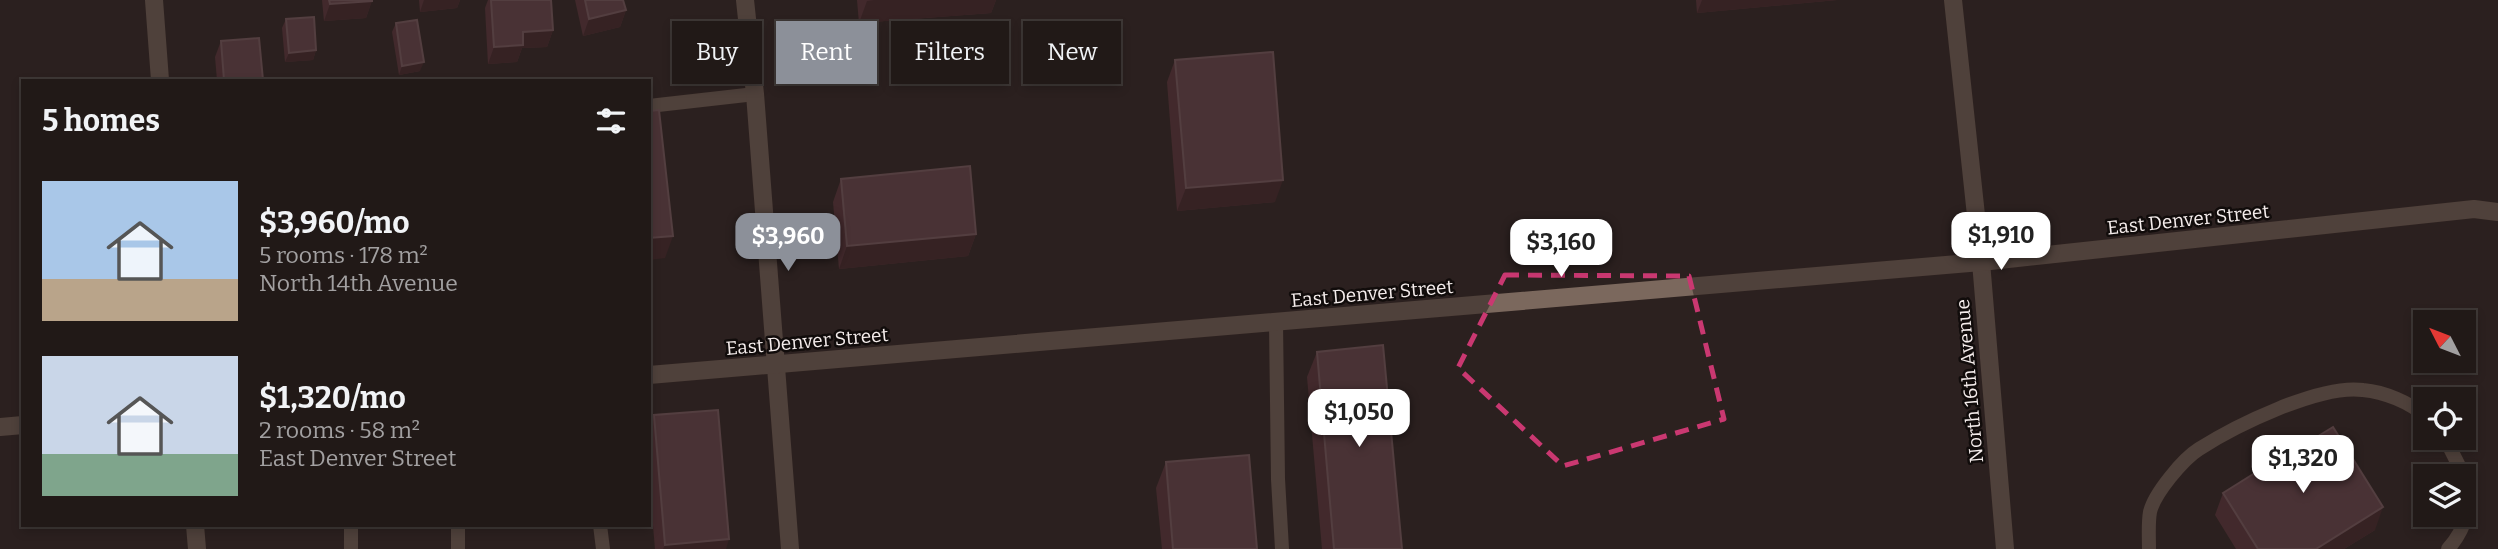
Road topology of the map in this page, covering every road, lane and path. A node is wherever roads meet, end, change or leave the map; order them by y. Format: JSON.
{"nodes":[{"id":1,"x":154,"y":0,"type":"edge"},
{"id":2,"x":745,"y":0,"type":"edge"},
{"id":3,"x":1953,"y":0,"type":"edge"},
{"id":4,"x":160,"y":79,"type":"edge"},
{"id":5,"x":755,"y":93,"type":"junction"},
{"id":6,"x":651,"y":106,"type":"edge"},
{"id":7,"x":2498,"y":212,"type":"edge"},
{"id":8,"x":1981,"y":262,"type":"junction"},
{"id":9,"x":1276,"y":323,"type":"junction"},
{"id":10,"x":775,"y":365,"type":"junction"},
{"id":11,"x":651,"y":375,"type":"edge"},
{"id":12,"x":2413,"y":408,"type":"edge"},
{"id":13,"x":21,"y":425,"type":"edge"},
{"id":14,"x":0,"y":427,"type":"edge"},
{"id":15,"x":195,"y":527,"type":"edge"},
{"id":16,"x":351,"y":527,"type":"edge"},
{"id":17,"x":458,"y":527,"type":"edge"},
{"id":18,"x":600,"y":527,"type":"edge"},
{"id":19,"x":2462,"y":527,"type":"edge"},
{"id":20,"x":197,"y":549,"type":"edge"},
{"id":21,"x":351,"y":549,"type":"edge"},
{"id":22,"x":458,"y":549,"type":"edge"},
{"id":23,"x":603,"y":549,"type":"edge"},
{"id":24,"x":790,"y":549,"type":"edge"},
{"id":25,"x":1282,"y":549,"type":"edge"},
{"id":26,"x":2004,"y":549,"type":"edge"},
{"id":27,"x":2149,"y":549,"type":"edge"},
{"id":28,"x":2448,"y":549,"type":"edge"}],
"edges":[{"from":1,"to":4,"type":"street"},
{"from":2,"to":5,"type":"street"},
{"from":3,"to":8,"type":"street","name":"North 16th Avenue"},
{"from":5,"to":6,"type":"lane"},
{"from":5,"to":10,"type":"street"},
{"from":7,"to":8,"type":"street","name":"East Denver Street"},
{"from":8,"to":9,"type":"street","name":"East Denver Street"},
{"from":8,"to":26,"type":"street","name":"North 16th Avenue"},
{"from":9,"to":10,"type":"street","name":"East Denver Street"},
{"from":9,"to":25,"type":"lane"},
{"from":10,"to":11,"type":"street","name":"East Denver Street"},
{"from":10,"to":24,"type":"street"},
{"from":12,"to":27,"type":"lane"},
{"from":13,"to":14,"type":"street"},
{"from":15,"to":20,"type":"street"},
{"from":16,"to":21,"type":"lane"},
{"from":17,"to":22,"type":"lane"},
{"from":18,"to":23,"type":"lane"},
{"from":19,"to":28,"type":"lane"}]}
